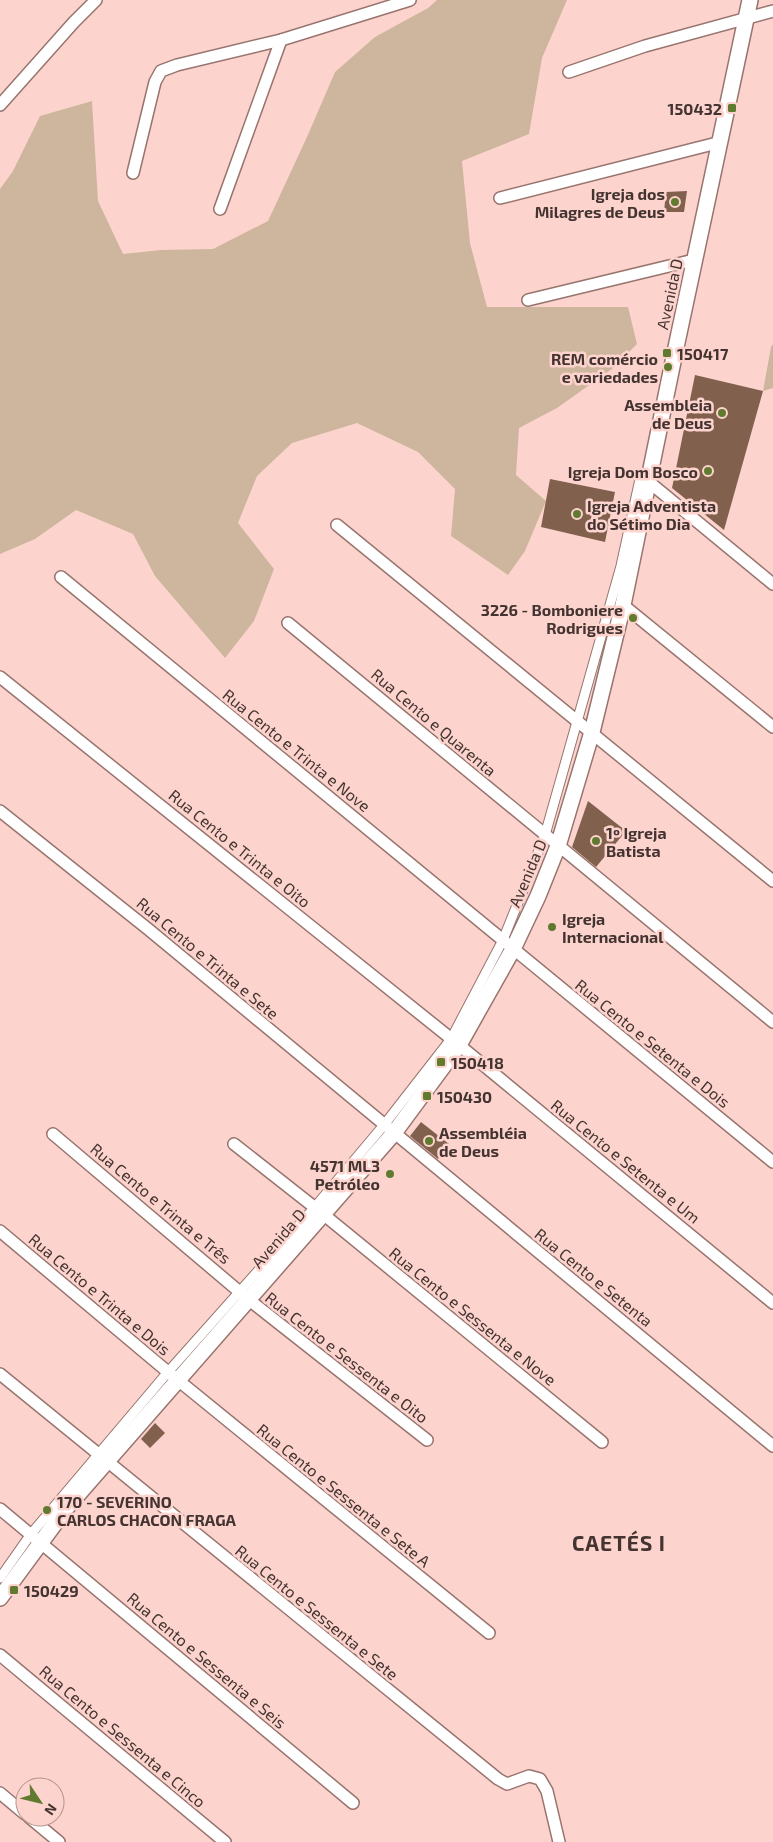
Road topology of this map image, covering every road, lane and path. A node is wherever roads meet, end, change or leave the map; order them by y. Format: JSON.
{"nodes":[{"id":1,"x":96,"y":0,"type":"edge"},
{"id":2,"x":410,"y":0,"type":"edge"},
{"id":3,"x":750,"y":0,"type":"edge"},
{"id":4,"x":773,"y":12,"type":"edge"},
{"id":5,"x":746,"y":19,"type":"junction"},
{"id":6,"x":281,"y":40,"type":"junction"},
{"id":7,"x":569,"y":72,"type":"dead end"},
{"id":8,"x":0,"y":105,"type":"edge"},
{"id":9,"x":721,"y":142,"type":"junction"},
{"id":10,"x":133,"y":173,"type":"dead end"},
{"id":11,"x":500,"y":198,"type":"dead end"},
{"id":12,"x":220,"y":209,"type":"dead end"},
{"id":13,"x":694,"y":260,"type":"junction"},
{"id":14,"x":528,"y":300,"type":"dead end"},
{"id":15,"x":644,"y":481,"type":"junction"},
{"id":16,"x":337,"y":525,"type":"dead end"},
{"id":17,"x":61,"y":577,"type":"dead end"},
{"id":18,"x":773,"y":584,"type":"edge"},
{"id":19,"x":623,"y":605,"type":"junction"},
{"id":20,"x":288,"y":623,"type":"dead end"},
{"id":21,"x":0,"y":677,"type":"edge"},
{"id":22,"x":578,"y":721,"type":"junction"},
{"id":23,"x":773,"y":727,"type":"edge"},
{"id":24,"x":592,"y":732,"type":"junction"},
{"id":25,"x":0,"y":811,"type":"edge"},
{"id":26,"x":545,"y":835,"type":"junction"},
{"id":27,"x":558,"y":846,"type":"junction"},
{"id":28,"x":773,"y":881,"type":"edge"},
{"id":29,"x":508,"y":944,"type":"junction"},
{"id":30,"x":773,"y":1022,"type":"edge"},
{"id":31,"x":455,"y":1042,"type":"junction"},
{"id":32,"x":389,"y":1129,"type":"junction"},
{"id":33,"x":53,"y":1134,"type":"dead end"},
{"id":34,"x":234,"y":1144,"type":"dead end"},
{"id":35,"x":773,"y":1162,"type":"edge"},
{"id":36,"x":319,"y":1210,"type":"junction"},
{"id":37,"x":0,"y":1231,"type":"edge"},
{"id":38,"x":244,"y":1294,"type":"junction"},
{"id":39,"x":773,"y":1303,"type":"edge"},
{"id":40,"x":0,"y":1374,"type":"edge"},
{"id":41,"x":173,"y":1377,"type":"junction"},
{"id":42,"x":427,"y":1440,"type":"dead end"},
{"id":43,"x":602,"y":1442,"type":"dead end"},
{"id":44,"x":773,"y":1446,"type":"edge"},
{"id":45,"x":103,"y":1459,"type":"junction"},
{"id":46,"x":0,"y":1509,"type":"edge"},
{"id":47,"x":36,"y":1538,"type":"junction"},
{"id":48,"x":0,"y":1578,"type":"edge"},
{"id":49,"x":0,"y":1598,"type":"edge"},
{"id":50,"x":489,"y":1633,"type":"dead end"},
{"id":51,"x":0,"y":1655,"type":"edge"},
{"id":52,"x":0,"y":1793,"type":"edge"},
{"id":53,"x":353,"y":1803,"type":"dead end"},
{"id":54,"x":15,"y":1806,"type":"edge"},
{"id":55,"x":41,"y":1827,"type":"edge"},
{"id":56,"x":59,"y":1842,"type":"edge"},
{"id":57,"x":225,"y":1842,"type":"edge"},
{"id":58,"x":559,"y":1842,"type":"edge"}],
"edges":[{"from":1,"to":8,"type":"street"},
{"from":2,"to":6,"type":"street"},
{"from":3,"to":5,"type":"street","name":"Avenida D"},
{"from":4,"to":5,"type":"street"},
{"from":5,"to":7,"type":"street"},
{"from":5,"to":9,"type":"street","name":"Avenida D"},
{"from":6,"to":10,"type":"street"},
{"from":6,"to":12,"type":"street"},
{"from":9,"to":11,"type":"street"},
{"from":9,"to":13,"type":"street","name":"Avenida D"},
{"from":13,"to":14,"type":"street"},
{"from":13,"to":15,"type":"street","name":"Avenida D"},
{"from":15,"to":18,"type":"street"},
{"from":15,"to":19,"type":"street","name":"Avenida D"},
{"from":15,"to":22,"type":"street","name":"Avenida D"},
{"from":16,"to":22,"type":"street"},
{"from":17,"to":29,"type":"street","name":"Rua Cento e Trinta e Nove"},
{"from":19,"to":23,"type":"street"},
{"from":19,"to":24,"type":"street","name":"Avenida D"},
{"from":20,"to":26,"type":"street","name":"Rua Cento e Quarenta"},
{"from":21,"to":31,"type":"street","name":"Rua Cento e Trinta e Oito"},
{"from":22,"to":24,"type":"street"},
{"from":22,"to":26,"type":"street","name":"Avenida D"},
{"from":24,"to":27,"type":"street","name":"Avenida D"},
{"from":24,"to":28,"type":"street"},
{"from":25,"to":32,"type":"street","name":"Rua Cento e Trinta e Sete"},
{"from":26,"to":27,"type":"street","name":"Rua Cento e Quarenta"},
{"from":26,"to":29,"type":"street","name":"Avenida D"},
{"from":27,"to":29,"type":"street","name":"Avenida D"},
{"from":27,"to":30,"type":"street","name":"Rua Cento e Quarenta"},
{"from":29,"to":31,"type":"street","name":"Avenida D"},
{"from":29,"to":35,"type":"street","name":"Rua Cento e Setenta e Dois"},
{"from":31,"to":32,"type":"street","name":"Avenida D"},
{"from":31,"to":39,"type":"street","name":"Rua Cento e Setenta e Um"},
{"from":32,"to":36,"type":"street","name":"Avenida D"},
{"from":32,"to":44,"type":"street","name":"Rua Cento e Setenta"},
{"from":33,"to":38,"type":"street","name":"Rua Cento e Trinta e Três"},
{"from":34,"to":36,"type":"street","name":"Rua Cento e Sessenta e Nove"},
{"from":36,"to":38,"type":"street","name":"Avenida D"},
{"from":36,"to":43,"type":"street","name":"Rua Cento e Sessenta e Nove"},
{"from":37,"to":41,"type":"street","name":"Rua Cento e Trinta e Dois"},
{"from":38,"to":41,"type":"street","name":"Avenida D"},
{"from":38,"to":42,"type":"street","name":"Rua Cento e Sessenta e Oito"},
{"from":40,"to":45,"type":"street","name":"Rua Cento e Sessenta e Sete"},
{"from":41,"to":45,"type":"street","name":"Avenida D"},
{"from":41,"to":50,"type":"street","name":"Rua Cento e Sessenta e Sete A"},
{"from":45,"to":47,"type":"street","name":"Avenida D"},
{"from":45,"to":58,"type":"street","name":"Rua Cento e Sessenta e Sete"},
{"from":46,"to":47,"type":"street","name":"Rua Cento e Sessenta e Seis"},
{"from":47,"to":48,"type":"street","name":"Avenida D"},
{"from":47,"to":49,"type":"street","name":"Avenida D"},
{"from":47,"to":53,"type":"street","name":"Rua Cento e Sessenta e Seis"},
{"from":51,"to":57,"type":"street","name":"Rua Cento e Sessenta e Cinco"},
{"from":52,"to":54,"type":"street"},
{"from":55,"to":56,"type":"street"}]}
